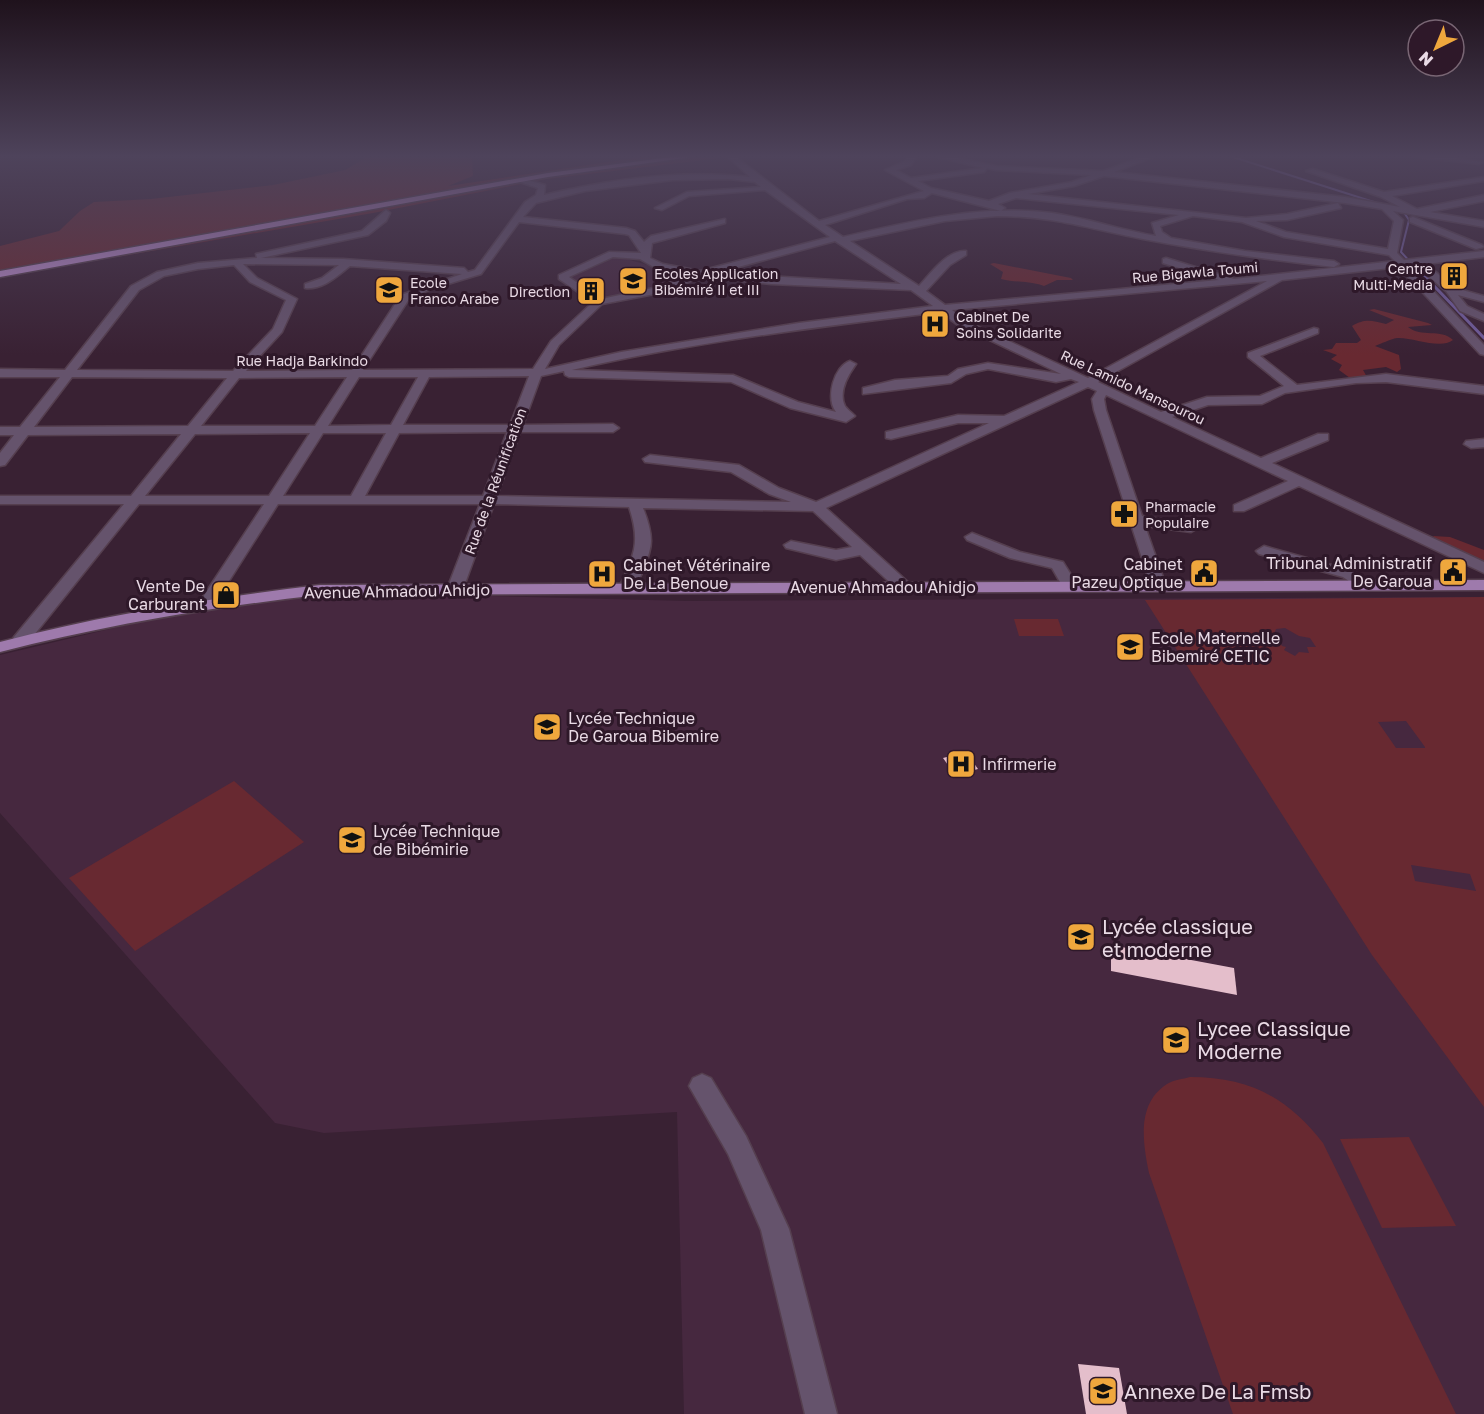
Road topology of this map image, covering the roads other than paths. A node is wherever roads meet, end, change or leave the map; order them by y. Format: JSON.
{"nodes":[{"id":1,"x":269,"y":223,"type":"edge"},
{"id":2,"x":279,"y":223,"type":"edge"},
{"id":3,"x":378,"y":223,"type":"edge"},
{"id":4,"x":514,"y":223,"type":"edge"},
{"id":5,"x":553,"y":223,"type":"edge"},
{"id":6,"x":714,"y":223,"type":"edge"},
{"id":7,"x":813,"y":223,"type":"edge"},
{"id":8,"x":822,"y":223,"type":"edge"},
{"id":9,"x":914,"y":223,"type":"edge"},
{"id":10,"x":1086,"y":223,"type":"edge"},
{"id":11,"x":1161,"y":223,"type":"edge"},
{"id":12,"x":1253,"y":223,"type":"edge"},
{"id":13,"x":1397,"y":223,"type":"edge"},
{"id":14,"x":1420,"y":223,"type":"edge"},
{"id":15,"x":816,"y":225,"type":"junction"},
{"id":16,"x":838,"y":240,"type":"junction"},
{"id":17,"x":1168,"y":240,"type":"junction"},
{"id":18,"x":1481,"y":250,"type":"edge"},
{"id":19,"x":963,"y":253,"type":"dead end"},
{"id":20,"x":1392,"y":253,"type":"junction"},
{"id":21,"x":646,"y":254,"type":"junction"},
{"id":22,"x":1166,"y":261,"type":"dead end"},
{"id":23,"x":1416,"y":262,"type":"junction"},
{"id":24,"x":240,"y":263,"type":"junction"},
{"id":25,"x":1401,"y":263,"type":"junction"},
{"id":26,"x":346,"y":264,"type":"junction"},
{"id":27,"x":1353,"y":269,"type":"junction"},
{"id":28,"x":0,"y":272,"type":"edge"},
{"id":29,"x":478,"y":272,"type":"junction"},
{"id":30,"x":697,"y":276,"type":"junction"},
{"id":31,"x":1283,"y":277,"type":"junction"},
{"id":32,"x":1232,"y":282,"type":"junction"},
{"id":33,"x":309,"y":286,"type":"dead end"},
{"id":34,"x":917,"y":289,"type":"junction"},
{"id":35,"x":1451,"y":290,"type":"junction"},
{"id":36,"x":1484,"y":299,"type":"edge"},
{"id":37,"x":599,"y":302,"type":"junction"},
{"id":38,"x":944,"y":308,"type":"junction"},
{"id":39,"x":1484,"y":318,"type":"edge"},
{"id":40,"x":1314,"y":331,"type":"dead end"},
{"id":41,"x":1484,"y":352,"type":"edge"},
{"id":42,"x":850,"y":364,"type":"dead end"},
{"id":43,"x":0,"y":373,"type":"edge"},
{"id":44,"x":541,"y":373,"type":"junction"},
{"id":45,"x":68,"y":374,"type":"junction"},
{"id":46,"x":353,"y":374,"type":"junction"},
{"id":47,"x":425,"y":374,"type":"junction"},
{"id":48,"x":236,"y":375,"type":"junction"},
{"id":49,"x":1071,"y":375,"type":"junction"},
{"id":50,"x":1089,"y":382,"type":"junction"},
{"id":51,"x":1104,"y":389,"type":"junction"},
{"id":52,"x":1295,"y":389,"type":"junction"},
{"id":53,"x":1484,"y":390,"type":"edge"},
{"id":54,"x":867,"y":391,"type":"dead end"},
{"id":55,"x":1161,"y":416,"type":"junction"},
{"id":56,"x":1009,"y":420,"type":"junction"},
{"id":57,"x":513,"y":428,"type":"junction"},
{"id":58,"x":613,"y":428,"type":"dead end"},
{"id":59,"x":396,"y":429,"type":"junction"},
{"id":60,"x":0,"y":430,"type":"edge"},
{"id":61,"x":23,"y":431,"type":"junction"},
{"id":62,"x":193,"y":431,"type":"junction"},
{"id":63,"x":319,"y":431,"type":"junction"},
{"id":64,"x":891,"y":435,"type":"dead end"},
{"id":65,"x":1323,"y":437,"type":"dead end"},
{"id":66,"x":650,"y":459,"type":"dead end"},
{"id":67,"x":0,"y":462,"type":"edge"},
{"id":68,"x":1262,"y":463,"type":"junction"},
{"id":69,"x":1299,"y":481,"type":"junction"},
{"id":70,"x":0,"y":500,"type":"edge"},
{"id":71,"x":356,"y":500,"type":"junction"},
{"id":72,"x":489,"y":500,"type":"junction"},
{"id":73,"x":271,"y":501,"type":"junction"},
{"id":74,"x":134,"y":502,"type":"junction"},
{"id":75,"x":635,"y":504,"type":"junction"},
{"id":76,"x":817,"y":507,"type":"junction"},
{"id":77,"x":1239,"y":508,"type":"dead end"},
{"id":78,"x":1137,"y":520,"type":"junction"},
{"id":79,"x":1191,"y":528,"type":"dead end"},
{"id":80,"x":972,"y":537,"type":"dead end"},
{"id":81,"x":791,"y":545,"type":"dead end"},
{"id":82,"x":1050,"y":547,"type":"dead end"},
{"id":83,"x":862,"y":550,"type":"junction"},
{"id":84,"x":1264,"y":551,"type":"dead end"},
{"id":85,"x":1050,"y":563,"type":"junction"},
{"id":86,"x":1484,"y":568,"type":"edge"},
{"id":87,"x":1365,"y":585,"type":"junction"},
{"id":88,"x":1484,"y":585,"type":"edge"},
{"id":89,"x":903,"y":586,"type":"junction"},
{"id":90,"x":1070,"y":586,"type":"junction"},
{"id":91,"x":1158,"y":586,"type":"junction"},
{"id":92,"x":627,"y":588,"type":"junction"},
{"id":93,"x":455,"y":589,"type":"junction"},
{"id":94,"x":207,"y":603,"type":"junction"},
{"id":95,"x":20,"y":641,"type":"junction"},
{"id":96,"x":0,"y":647,"type":"edge"},
{"id":97,"x":702,"y":1086,"type":"dead end"},
{"id":98,"x":821,"y":1414,"type":"edge"}],
"edges":[{"from":1,"to":28,"type":"highway"},
{"from":2,"to":28,"type":"highway"},
{"from":3,"to":24,"type":"street"},
{"from":4,"to":29,"type":"street"},
{"from":5,"to":21,"type":"street"},
{"from":6,"to":21,"type":"street"},
{"from":7,"to":15,"type":"street","name":"Rue Lamido Mansourou"},
{"from":8,"to":15,"type":"street"},
{"from":9,"to":16,"type":"street"},
{"from":10,"to":17,"type":"street"},
{"from":11,"to":17,"type":"street"},
{"from":12,"to":20,"type":"street"},
{"from":13,"to":20,"type":"street"},
{"from":14,"to":18,"type":"street"},
{"from":15,"to":16,"type":"street","name":"Rue Lamido Mansourou"},
{"from":16,"to":30,"type":"street"},
{"from":16,"to":34,"type":"street","name":"Rue Lamido Mansourou"},
{"from":17,"to":27,"type":"street"},
{"from":18,"to":23,"type":"street","name":"Rue Bigawla Toumi"},
{"from":19,"to":34,"type":"street"},
{"from":20,"to":25,"type":"street"},
{"from":21,"to":30,"type":"street"},
{"from":21,"to":37,"type":"street"},
{"from":22,"to":32,"type":"street"},
{"from":23,"to":25,"type":"street","name":"Rue Bigawla Toumi"},
{"from":23,"to":35,"type":"street"},
{"from":24,"to":26,"type":"street"},
{"from":24,"to":45,"type":"street"},
{"from":24,"to":48,"type":"street"},
{"from":25,"to":27,"type":"street","name":"Rue Bigawla Toumi"},
{"from":25,"to":41,"type":"street"},
{"from":26,"to":29,"type":"street"},
{"from":26,"to":33,"type":"street"},
{"from":27,"to":31,"type":"street","name":"Rue Bigawla Toumi"},
{"from":29,"to":46,"type":"street"},
{"from":30,"to":34,"type":"street"},
{"from":30,"to":37,"type":"street"},
{"from":31,"to":32,"type":"street","name":"Rue Bigawla Toumi"},
{"from":31,"to":50,"type":"street"},
{"from":32,"to":38,"type":"street","name":"Rue Bigawla Toumi"},
{"from":34,"to":38,"type":"street","name":"Rue Lamido Mansourou"},
{"from":35,"to":36,"type":"street"},
{"from":35,"to":39,"type":"street"},
{"from":37,"to":44,"type":"street","name":"Rue de la Réunification"},
{"from":38,"to":44,"type":"street","name":"Rue Bigawla Toumi"},
{"from":38,"to":49,"type":"street","name":"Rue Lamido Mansourou"},
{"from":40,"to":52,"type":"street"},
{"from":42,"to":44,"type":"street"},
{"from":43,"to":45,"type":"street","name":"Rue Hadja Barkindo"},
{"from":44,"to":47,"type":"street","name":"Rue Hadja Barkindo"},
{"from":44,"to":57,"type":"street","name":"Rue de la Réunification"},
{"from":45,"to":48,"type":"street","name":"Rue Hadja Barkindo"},
{"from":45,"to":61,"type":"street"},
{"from":46,"to":47,"type":"street","name":"Rue Hadja Barkindo"},
{"from":46,"to":48,"type":"street","name":"Rue Hadja Barkindo"},
{"from":46,"to":63,"type":"street"},
{"from":47,"to":59,"type":"street"},
{"from":48,"to":62,"type":"street"},
{"from":49,"to":50,"type":"street","name":"Rue Lamido Mansourou"},
{"from":49,"to":54,"type":"street"},
{"from":50,"to":51,"type":"street","name":"Rue Lamido Mansourou"},
{"from":50,"to":56,"type":"street"},
{"from":51,"to":55,"type":"street","name":"Rue Lamido Mansourou"},
{"from":51,"to":78,"type":"street"},
{"from":52,"to":53,"type":"street"},
{"from":52,"to":55,"type":"street"},
{"from":55,"to":68,"type":"street","name":"Rue Lamido Mansourou"},
{"from":56,"to":64,"type":"street"},
{"from":56,"to":76,"type":"street"},
{"from":57,"to":58,"type":"street"},
{"from":57,"to":59,"type":"street"},
{"from":57,"to":72,"type":"street","name":"Rue de la Réunification"},
{"from":59,"to":63,"type":"street"},
{"from":59,"to":71,"type":"street"},
{"from":60,"to":61,"type":"street"},
{"from":61,"to":62,"type":"street"},
{"from":61,"to":67,"type":"street"},
{"from":62,"to":63,"type":"street"},
{"from":62,"to":74,"type":"street"},
{"from":63,"to":73,"type":"street"},
{"from":65,"to":68,"type":"street"},
{"from":66,"to":76,"type":"street"},
{"from":68,"to":69,"type":"street","name":"Rue Lamido Mansourou"},
{"from":69,"to":77,"type":"street"},
{"from":69,"to":86,"type":"street","name":"Rue Lamido Mansourou"},
{"from":70,"to":74,"type":"street"},
{"from":71,"to":72,"type":"street"},
{"from":71,"to":73,"type":"street"},
{"from":72,"to":75,"type":"street"},
{"from":72,"to":93,"type":"street","name":"Rue de la Réunification"},
{"from":73,"to":74,"type":"street"},
{"from":73,"to":94,"type":"street"},
{"from":74,"to":95,"type":"street"},
{"from":75,"to":76,"type":"street"},
{"from":75,"to":92,"type":"street"},
{"from":76,"to":83,"type":"street"},
{"from":78,"to":79,"type":"street"},
{"from":78,"to":91,"type":"street"},
{"from":80,"to":85,"type":"street"},
{"from":81,"to":83,"type":"street"},
{"from":82,"to":85,"type":"street"},
{"from":83,"to":89,"type":"street"},
{"from":84,"to":87,"type":"street"},
{"from":85,"to":90,"type":"street"},
{"from":87,"to":88,"type":"main road","name":"Avenue Ahmadou Ahidjo"},
{"from":87,"to":91,"type":"main road","name":"Avenue Ahmadou Ahidjo"},
{"from":89,"to":90,"type":"main road","name":"Avenue Ahmadou Ahidjo"},
{"from":89,"to":92,"type":"main road","name":"Avenue Ahmadou Ahidjo"},
{"from":90,"to":91,"type":"main road","name":"Avenue Ahmadou Ahidjo"},
{"from":92,"to":93,"type":"main road","name":"Avenue Ahmadou Ahidjo"},
{"from":93,"to":94,"type":"main road","name":"Avenue Ahmadou Ahidjo"},
{"from":94,"to":95,"type":"main road","name":"Avenue Ahmadou Ahidjo"},
{"from":95,"to":96,"type":"main road","name":"Avenue Ahmadou Ahidjo"},
{"from":97,"to":98,"type":"street"}]}
